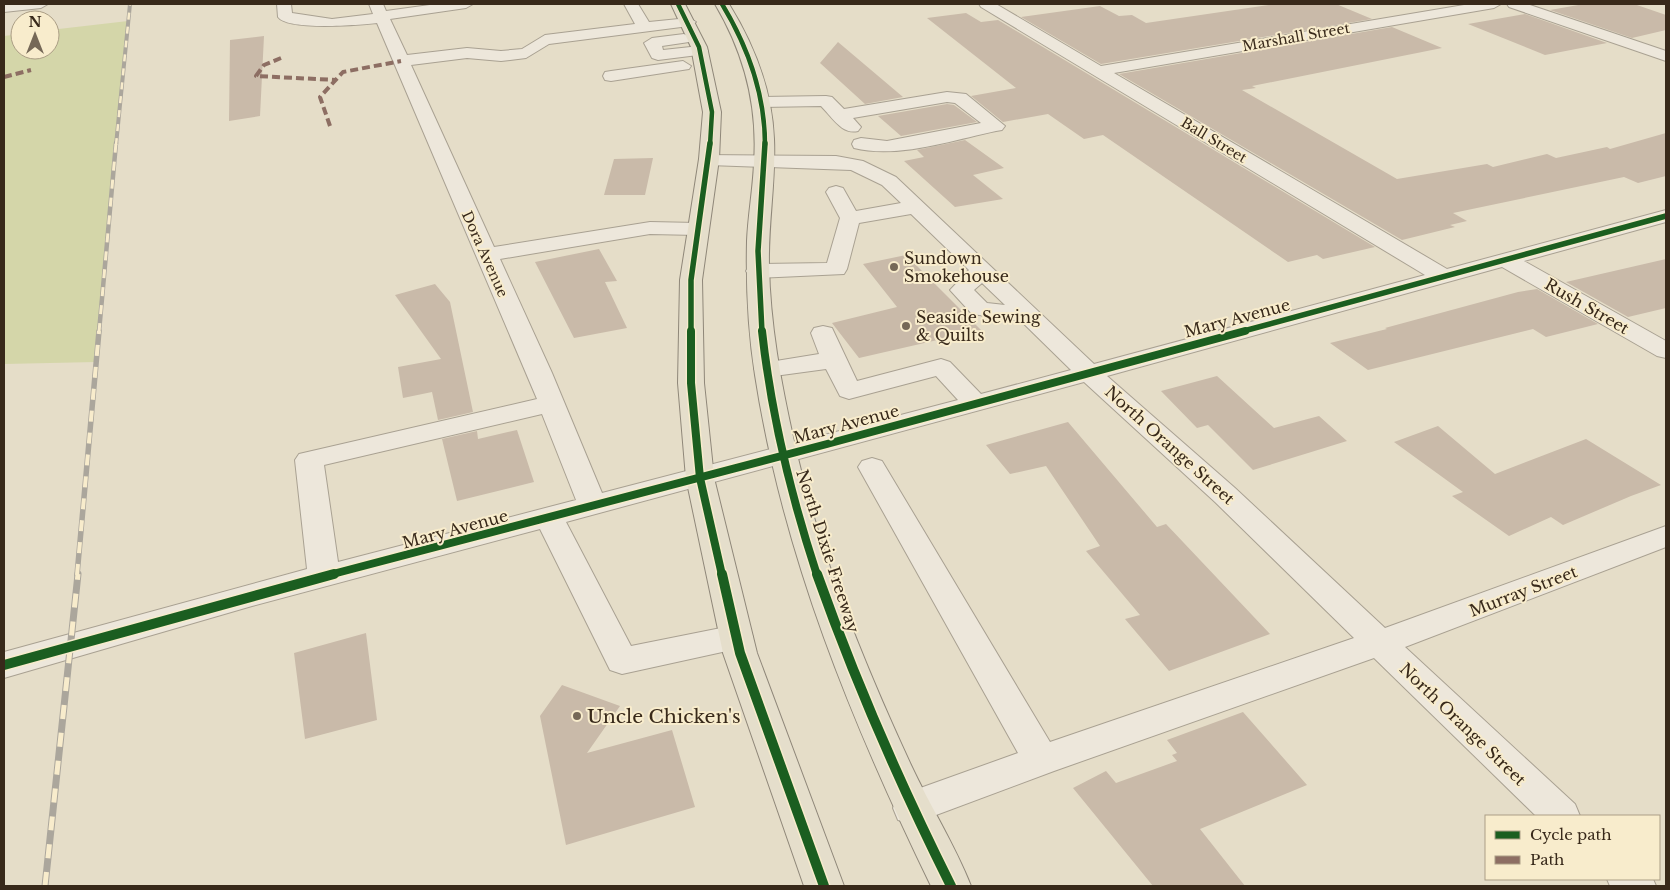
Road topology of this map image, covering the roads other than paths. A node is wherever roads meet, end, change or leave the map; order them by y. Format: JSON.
{"nodes":[{"id":1,"x":41,"y":4,"type":"edge"},
{"id":2,"x":284,"y":4,"type":"edge"},
{"id":3,"x":466,"y":4,"type":"edge"},
{"id":4,"x":631,"y":4,"type":"edge"},
{"id":5,"x":678,"y":4,"type":"edge"},
{"id":6,"x":722,"y":4,"type":"edge"},
{"id":7,"x":986,"y":4,"type":"edge"},
{"id":8,"x":1494,"y":4,"type":"edge"},
{"id":9,"x":1514,"y":4,"type":"edge"},
{"id":10,"x":425,"y":7,"type":"edge"},
{"id":11,"x":4,"y":8,"type":"edge"},
{"id":12,"x":380,"y":12,"type":"edge"},
{"id":13,"x":689,"y":22,"type":"junction"},
{"id":14,"x":645,"y":28,"type":"junction"},
{"id":15,"x":461,"y":38,"type":"dead end"},
{"id":16,"x":700,"y":51,"type":"junction"},
{"id":17,"x":467,"y":53,"type":"junction"},
{"id":18,"x":1666,"y":56,"type":"edge"},
{"id":19,"x":401,"y":61,"type":"junction"},
{"id":20,"x":1098,"y":71,"type":"junction"},
{"id":21,"x":610,"y":76,"type":"dead end"},
{"id":22,"x":855,"y":96,"type":"dead end"},
{"id":23,"x":826,"y":101,"type":"junction"},
{"id":24,"x":762,"y":102,"type":"junction"},
{"id":25,"x":840,"y":115,"type":"junction"},
{"id":26,"x":861,"y":144,"type":"junction"},
{"id":27,"x":709,"y":159,"type":"junction"},
{"id":28,"x":764,"y":160,"type":"junction"},
{"id":29,"x":845,"y":163,"type":"junction"},
{"id":30,"x":836,"y":192,"type":"dead end"},
{"id":31,"x":916,"y":207,"type":"junction"},
{"id":32,"x":1666,"y":216,"type":"edge"},
{"id":33,"x":850,"y":218,"type":"junction"},
{"id":34,"x":697,"y":229,"type":"junction"},
{"id":35,"x":485,"y":256,"type":"junction"},
{"id":36,"x":1507,"y":261,"type":"junction"},
{"id":37,"x":758,"y":271,"type":"junction"},
{"id":38,"x":1443,"y":276,"type":"junction"},
{"id":39,"x":823,"y":333,"type":"dead end"},
{"id":40,"x":1666,"y":351,"type":"edge"},
{"id":41,"x":834,"y":360,"type":"junction"},
{"id":42,"x":767,"y":369,"type":"junction"},
{"id":43,"x":1089,"y":372,"type":"junction"},
{"id":44,"x":975,"y":403,"type":"junction"},
{"id":45,"x":551,"y":404,"type":"junction"},
{"id":46,"x":784,"y":455,"type":"junction"},
{"id":47,"x":872,"y":467,"type":"dead end"},
{"id":48,"x":700,"y":478,"type":"junction"},
{"id":49,"x":593,"y":506,"type":"junction"},
{"id":50,"x":549,"y":518,"type":"junction"},
{"id":51,"x":1666,"y":536,"type":"edge"},
{"id":52,"x":324,"y":577,"type":"junction"},
{"id":53,"x":736,"y":637,"type":"junction"},
{"id":54,"x":1380,"y":644,"type":"junction"},
{"id":55,"x":4,"y":665,"type":"edge"},
{"id":56,"x":1041,"y":760,"type":"junction"},
{"id":57,"x":912,"y":808,"type":"junction"},
{"id":58,"x":1560,"y":815,"type":"edge"},
{"id":59,"x":824,"y":886,"type":"edge"},
{"id":60,"x":951,"y":886,"type":"edge"}],
"edges":[{"from":1,"to":11,"type":"street"},
{"from":2,"to":12,"type":"street"},
{"from":3,"to":10,"type":"street"},
{"from":4,"to":14,"type":"street"},
{"from":5,"to":13,"type":"main road"},
{"from":6,"to":24,"type":"main road","name":"North Dixie Freeway"},
{"from":7,"to":20,"type":"street","name":"Ball Street"},
{"from":8,"to":20,"type":"street","name":"Marshall Street"},
{"from":9,"to":18,"type":"street"},
{"from":10,"to":12,"type":"street"},
{"from":12,"to":19,"type":"street","name":"Dora Avenue"},
{"from":13,"to":14,"type":"street"},
{"from":13,"to":16,"type":"main road"},
{"from":14,"to":17,"type":"street"},
{"from":15,"to":17,"type":"street"},
{"from":16,"to":21,"type":"street"},
{"from":16,"to":27,"type":"main road"},
{"from":17,"to":19,"type":"street"},
{"from":19,"to":35,"type":"street","name":"Dora Avenue"},
{"from":20,"to":38,"type":"street","name":"Ball Street"},
{"from":22,"to":23,"type":"street"},
{"from":23,"to":24,"type":"street"},
{"from":23,"to":25,"type":"street"},
{"from":24,"to":28,"type":"main road","name":"North Dixie Freeway"},
{"from":25,"to":26,"type":"street"},
{"from":25,"to":26,"type":"street"},
{"from":26,"to":29,"type":"street"},
{"from":27,"to":28,"type":"street"},
{"from":27,"to":34,"type":"main road"},
{"from":28,"to":29,"type":"street"},
{"from":28,"to":37,"type":"main road","name":"North Dixie Freeway"},
{"from":29,"to":31,"type":"street"},
{"from":30,"to":33,"type":"street"},
{"from":31,"to":33,"type":"street"},
{"from":31,"to":43,"type":"street","name":"North Orange Street"},
{"from":32,"to":36,"type":"street","name":"Mary Avenue"},
{"from":33,"to":37,"type":"street"},
{"from":34,"to":35,"type":"street"},
{"from":34,"to":48,"type":"main road"},
{"from":35,"to":45,"type":"street","name":"Dora Avenue"},
{"from":36,"to":38,"type":"street","name":"Mary Avenue"},
{"from":36,"to":40,"type":"street","name":"Rush Street"},
{"from":37,"to":42,"type":"main road","name":"North Dixie Freeway"},
{"from":38,"to":43,"type":"street","name":"Mary Avenue"},
{"from":39,"to":41,"type":"street"},
{"from":41,"to":42,"type":"street"},
{"from":41,"to":44,"type":"street"},
{"from":42,"to":46,"type":"main road","name":"North Dixie Freeway"},
{"from":43,"to":44,"type":"street","name":"Mary Avenue"},
{"from":43,"to":54,"type":"street","name":"North Orange Street"},
{"from":44,"to":46,"type":"street","name":"Mary Avenue"},
{"from":45,"to":49,"type":"street","name":"Dora Avenue"},
{"from":45,"to":52,"type":"street"},
{"from":46,"to":48,"type":"street","name":"Mary Avenue"},
{"from":46,"to":57,"type":"main road","name":"North Dixie Freeway"},
{"from":47,"to":56,"type":"street"},
{"from":48,"to":49,"type":"street","name":"Mary Avenue"},
{"from":48,"to":53,"type":"main road"},
{"from":49,"to":50,"type":"street","name":"Mary Avenue"},
{"from":50,"to":52,"type":"street","name":"Mary Avenue"},
{"from":50,"to":53,"type":"street"},
{"from":51,"to":54,"type":"street","name":"Murray Street"},
{"from":52,"to":55,"type":"street","name":"Mary Avenue"},
{"from":53,"to":59,"type":"main road"},
{"from":54,"to":56,"type":"street","name":"Murray Street"},
{"from":54,"to":58,"type":"street","name":"North Orange Street"},
{"from":56,"to":57,"type":"street","name":"Murray Street"},
{"from":57,"to":60,"type":"main road","name":"North Dixie Freeway"}]}
